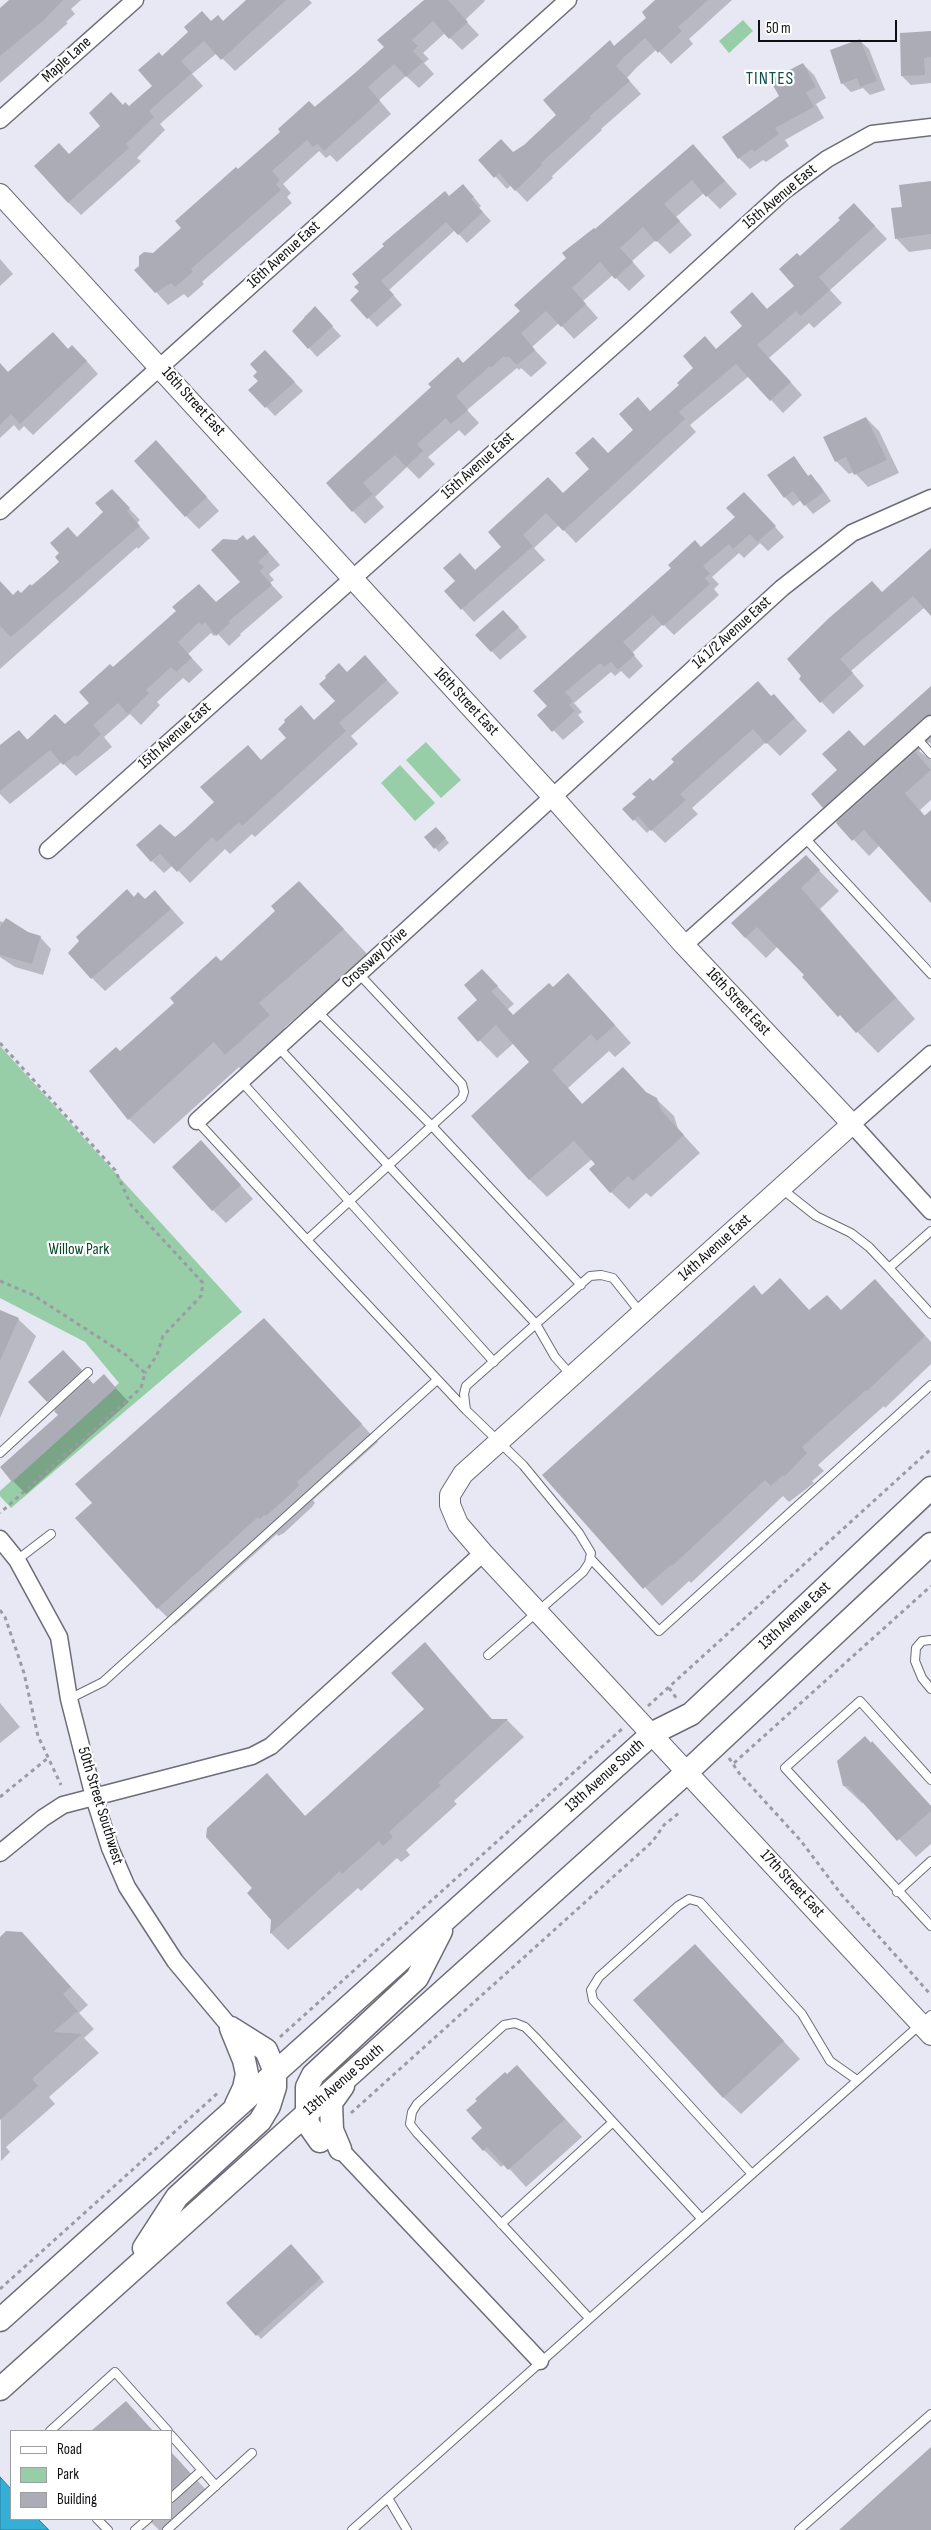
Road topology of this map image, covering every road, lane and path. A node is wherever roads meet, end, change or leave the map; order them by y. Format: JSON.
{"nodes":[{"id":1,"x":135,"y":0,"type":"edge"},
{"id":2,"x":568,"y":0,"type":"edge"},
{"id":3,"x":0,"y":120,"type":"edge"},
{"id":4,"x":931,"y":127,"type":"edge"},
{"id":5,"x":0,"y":194,"type":"edge"},
{"id":6,"x":160,"y":366,"type":"junction"},
{"id":7,"x":931,"y":498,"type":"edge"},
{"id":8,"x":0,"y":510,"type":"edge"},
{"id":9,"x":351,"y":578,"type":"junction"},
{"id":10,"x":931,"y":724,"type":"edge"},
{"id":11,"x":916,"y":737,"type":"junction"},
{"id":12,"x":931,"y":754,"type":"edge"},
{"id":13,"x":552,"y":796,"type":"junction"},
{"id":14,"x":805,"y":838,"type":"junction"},
{"id":15,"x":48,"y":850,"type":"dead end"},
{"id":16,"x":684,"y":945,"type":"junction"},
{"id":17,"x":358,"y":974,"type":"junction"},
{"id":18,"x":931,"y":974,"type":"edge"},
{"id":19,"x":317,"y":1011,"type":"junction"},
{"id":20,"x":0,"y":1043,"type":"edge"},
{"id":21,"x":278,"y":1047,"type":"junction"},
{"id":22,"x":931,"y":1054,"type":"edge"},
{"id":23,"x":241,"y":1081,"type":"junction"},
{"id":24,"x":197,"y":1121,"type":"joint"},
{"id":25,"x":852,"y":1124,"type":"junction"},
{"id":26,"x":432,"y":1126,"type":"junction"},
{"id":27,"x":388,"y":1165,"type":"junction"},
{"id":28,"x":781,"y":1188,"type":"junction"},
{"id":29,"x":350,"y":1201,"type":"junction"},
{"id":30,"x":931,"y":1211,"type":"edge"},
{"id":31,"x":931,"y":1231,"type":"edge"},
{"id":32,"x":306,"y":1240,"type":"junction"},
{"id":33,"x":889,"y":1268,"type":"junction"},
{"id":34,"x":581,"y":1285,"type":"junction"},
{"id":35,"x":642,"y":1314,"type":"junction"},
{"id":36,"x":931,"y":1314,"type":"edge"},
{"id":37,"x":536,"y":1324,"type":"junction"},
{"id":38,"x":494,"y":1362,"type":"junction"},
{"id":39,"x":88,"y":1372,"type":"dead end"},
{"id":40,"x":145,"y":1373,"type":"dead end"},
{"id":41,"x":572,"y":1376,"type":"junction"},
{"id":42,"x":437,"y":1380,"type":"junction"},
{"id":43,"x":931,"y":1385,"type":"edge"},
{"id":44,"x":466,"y":1410,"type":"junction"},
{"id":45,"x":499,"y":1442,"type":"junction"},
{"id":46,"x":931,"y":1449,"type":"edge"},
{"id":47,"x":0,"y":1453,"type":"edge"},
{"id":48,"x":931,"y":1488,"type":"edge"},
{"id":49,"x":51,"y":1534,"type":"dead end"},
{"id":50,"x":0,"y":1540,"type":"edge"},
{"id":51,"x":931,"y":1544,"type":"edge"},
{"id":52,"x":484,"y":1552,"type":"junction"},
{"id":53,"x":590,"y":1558,"type":"junction"},
{"id":54,"x":17,"y":1560,"type":"junction"},
{"id":55,"x":931,"y":1586,"type":"edge"},
{"id":56,"x":0,"y":1610,"type":"edge"},
{"id":57,"x":537,"y":1610,"type":"junction"},
{"id":58,"x":931,"y":1640,"type":"edge"},
{"id":59,"x":488,"y":1655,"type":"dead end"},
{"id":60,"x":668,"y":1688,"type":"junction"},
{"id":61,"x":931,"y":1689,"type":"edge"},
{"id":62,"x":70,"y":1699,"type":"junction"},
{"id":63,"x":654,"y":1700,"type":"dead end"},
{"id":64,"x":679,"y":1701,"type":"dead end"},
{"id":65,"x":619,"y":1731,"type":"dead end"},
{"id":66,"x":653,"y":1734,"type":"junction"},
{"id":67,"x":48,"y":1758,"type":"junction"},
{"id":68,"x":688,"y":1771,"type":"junction"},
{"id":69,"x":931,"y":1780,"type":"edge"},
{"id":70,"x":61,"y":1785,"type":"dead end"},
{"id":71,"x":94,"y":1796,"type":"junction"},
{"id":72,"x":0,"y":1797,"type":"edge"},
{"id":73,"x":679,"y":1812,"type":"dead end"},
{"id":74,"x":0,"y":1853,"type":"edge"},
{"id":75,"x":931,"y":1861,"type":"edge"},
{"id":76,"x":897,"y":1892,"type":"junction"},
{"id":77,"x":449,"y":1916,"type":"junction"},
{"id":78,"x":931,"y":1926,"type":"edge"},
{"id":79,"x":931,"y":1995,"type":"edge"},
{"id":80,"x":341,"y":2013,"type":"junction"},
{"id":81,"x":927,"y":2025,"type":"edge"},
{"id":82,"x":230,"y":2028,"type":"junction"},
{"id":83,"x":272,"y":2044,"type":"junction"},
{"id":84,"x":275,"y":2072,"type":"junction"},
{"id":85,"x":350,"y":2076,"type":"junction"},
{"id":86,"x":856,"y":2080,"type":"junction"},
{"id":87,"x":227,"y":2084,"type":"dead end"},
{"id":88,"x":232,"y":2110,"type":"junction"},
{"id":89,"x":307,"y":2112,"type":"junction"},
{"id":90,"x":344,"y":2120,"type":"dead end"},
{"id":91,"x":613,"y":2122,"type":"junction"},
{"id":92,"x":330,"y":2145,"type":"junction"},
{"id":93,"x":263,"y":2151,"type":"junction"},
{"id":94,"x":751,"y":2173,"type":"junction"},
{"id":95,"x":700,"y":2218,"type":"junction"},
{"id":96,"x":501,"y":2224,"type":"junction"},
{"id":97,"x":126,"y":2274,"type":"junction"},
{"id":98,"x":0,"y":2289,"type":"edge"},
{"id":99,"x":589,"y":2318,"type":"junction"},
{"id":100,"x":0,"y":2320,"type":"edge"},
{"id":101,"x":540,"y":2362,"type":"junction"},
{"id":102,"x":0,"y":2389,"type":"edge"},
{"id":103,"x":931,"y":2414,"type":"edge"},
{"id":104,"x":51,"y":2430,"type":"edge"},
{"id":105,"x":167,"y":2430,"type":"edge"},
{"id":106,"x":172,"y":2436,"type":"edge"},
{"id":107,"x":252,"y":2453,"type":"dead end"},
{"id":108,"x":202,"y":2470,"type":"junction"},
{"id":109,"x":216,"y":2486,"type":"junction"},
{"id":110,"x":172,"y":2497,"type":"edge"},
{"id":111,"x":388,"y":2498,"type":"junction"},
{"id":112,"x":98,"y":2520,"type":"edge"},
{"id":113,"x":147,"y":2520,"type":"edge"},
{"id":114,"x":108,"y":2530,"type":"edge"},
{"id":115,"x":135,"y":2530,"type":"edge"},
{"id":116,"x":167,"y":2530,"type":"edge"},
{"id":117,"x":352,"y":2530,"type":"edge"},
{"id":118,"x":407,"y":2530,"type":"edge"},
{"id":119,"x":799,"y":2530,"type":"edge"}],
"edges":[{"from":1,"to":3,"type":"street","name":"Maple Lane"},
{"from":2,"to":6,"type":"street","name":"16th Avenue East"},
{"from":4,"to":9,"type":"street","name":"15th Avenue East"},
{"from":5,"to":6,"type":"street","name":"16th Street East"},
{"from":6,"to":8,"type":"street","name":"16th Avenue East"},
{"from":6,"to":9,"type":"street","name":"16th Street East"},
{"from":7,"to":13,"type":"street","name":"14 1/2 Avenue East"},
{"from":9,"to":13,"type":"street","name":"16th Street East"},
{"from":9,"to":15,"type":"street","name":"15th Avenue East"},
{"from":10,"to":11,"type":"street"},
{"from":11,"to":12,"type":"lane"},
{"from":11,"to":14,"type":"street"},
{"from":13,"to":16,"type":"street","name":"16th Street East"},
{"from":13,"to":17,"type":"street","name":"Crossway Drive"},
{"from":14,"to":16,"type":"street"},
{"from":14,"to":18,"type":"lane"},
{"from":16,"to":25,"type":"street","name":"16th Street East"},
{"from":17,"to":19,"type":"street","name":"Crossway Drive"},
{"from":17,"to":26,"type":"lane"},
{"from":19,"to":21,"type":"street","name":"Crossway Drive"},
{"from":19,"to":26,"type":"lane"},
{"from":20,"to":40,"type":"path"},
{"from":21,"to":23,"type":"street","name":"Crossway Drive"},
{"from":21,"to":27,"type":"lane"},
{"from":22,"to":25,"type":"street","name":"14th Avenue East"},
{"from":23,"to":24,"type":"street","name":"Crossway Drive"},
{"from":23,"to":29,"type":"lane"},
{"from":24,"to":32,"type":"lane"},
{"from":25,"to":28,"type":"street","name":"14th Avenue East"},
{"from":25,"to":30,"type":"street","name":"16th Street East"},
{"from":26,"to":27,"type":"lane"},
{"from":26,"to":34,"type":"lane"},
{"from":27,"to":29,"type":"lane"},
{"from":27,"to":37,"type":"lane"},
{"from":28,"to":33,"type":"lane"},
{"from":28,"to":35,"type":"street","name":"14th Avenue East"},
{"from":29,"to":32,"type":"lane"},
{"from":29,"to":38,"type":"lane"},
{"from":31,"to":33,"type":"lane"},
{"from":32,"to":42,"type":"lane"},
{"from":33,"to":36,"type":"lane"},
{"from":34,"to":35,"type":"lane"},
{"from":34,"to":37,"type":"lane"},
{"from":35,"to":41,"type":"street","name":"14th Avenue East"},
{"from":37,"to":38,"type":"lane"},
{"from":37,"to":41,"type":"lane"},
{"from":38,"to":44,"type":"lane"},
{"from":39,"to":47,"type":"lane"},
{"from":41,"to":45,"type":"street","name":"14th Avenue East"},
{"from":42,"to":44,"type":"lane"},
{"from":42,"to":62,"type":"lane"},
{"from":43,"to":53,"type":"lane"},
{"from":44,"to":45,"type":"lane"},
{"from":45,"to":52,"type":"street","name":"14th Avenue East"},
{"from":45,"to":53,"type":"lane"},
{"from":46,"to":60,"type":"path"},
{"from":48,"to":66,"type":"main road","name":"13th Avenue East"},
{"from":49,"to":54,"type":"lane"},
{"from":50,"to":54,"type":"street","name":"50th Street Southwest"},
{"from":51,"to":68,"type":"main road"},
{"from":52,"to":57,"type":"street","name":"14th Avenue East"},
{"from":52,"to":71,"type":"street"},
{"from":53,"to":57,"type":"lane"},
{"from":54,"to":62,"type":"street","name":"50th Street Southwest"},
{"from":55,"to":79,"type":"path"},
{"from":56,"to":67,"type":"path"},
{"from":57,"to":59,"type":"lane"},
{"from":57,"to":66,"type":"street","name":"17th Street East"},
{"from":58,"to":61,"type":"lane"},
{"from":60,"to":63,"type":"path"},
{"from":60,"to":64,"type":"path"},
{"from":62,"to":71,"type":"street","name":"50th Street Southwest"},
{"from":65,"to":83,"type":"path"},
{"from":66,"to":68,"type":"street","name":"17th Street East"},
{"from":66,"to":77,"type":"main road","name":"13th Avenue South"},
{"from":67,"to":70,"type":"path"},
{"from":67,"to":72,"type":"path"},
{"from":68,"to":81,"type":"street","name":"17th Street East"},
{"from":68,"to":85,"type":"main road","name":"13th Avenue South"},
{"from":69,"to":76,"type":"lane"},
{"from":71,"to":74,"type":"street"},
{"from":71,"to":82,"type":"street","name":"50th Street Southwest"},
{"from":73,"to":90,"type":"path"},
{"from":75,"to":76,"type":"lane"},
{"from":76,"to":78,"type":"lane"},
{"from":77,"to":80,"type":"main road","name":"13th Avenue South"},
{"from":77,"to":89,"type":"main road"},
{"from":80,"to":83,"type":"main road"},
{"from":80,"to":84,"type":"main road","name":"13th Avenue South"},
{"from":81,"to":86,"type":"lane"},
{"from":82,"to":83,"type":"main road"},
{"from":82,"to":88,"type":"main road"},
{"from":83,"to":84,"type":"main road"},
{"from":84,"to":88,"type":"main road","name":"13th Avenue South"},
{"from":84,"to":97,"type":"main road"},
{"from":85,"to":89,"type":"main road","name":"13th Avenue South"},
{"from":85,"to":92,"type":"main road"},
{"from":86,"to":94,"type":"lane"},
{"from":86,"to":94,"type":"lane"},
{"from":87,"to":98,"type":"path"},
{"from":88,"to":100,"type":"main road","name":"13th Avenue South"},
{"from":89,"to":92,"type":"main road"},
{"from":89,"to":93,"type":"main road","name":"13th Avenue South"},
{"from":91,"to":95,"type":"lane"},
{"from":91,"to":96,"type":"lane"},
{"from":91,"to":96,"type":"lane"},
{"from":92,"to":93,"type":"main road"},
{"from":92,"to":101,"type":"street"},
{"from":93,"to":97,"type":"main road","name":"13th Avenue South"},
{"from":94,"to":95,"type":"lane"},
{"from":95,"to":99,"type":"lane"},
{"from":96,"to":99,"type":"lane"},
{"from":97,"to":102,"type":"main road","name":"13th Avenue South"},
{"from":99,"to":101,"type":"lane"},
{"from":101,"to":111,"type":"lane"},
{"from":103,"to":119,"type":"lane"},
{"from":104,"to":105,"type":"lane"},
{"from":106,"to":108,"type":"lane"},
{"from":107,"to":109,"type":"lane"},
{"from":108,"to":109,"type":"lane"},
{"from":108,"to":110,"type":"lane"},
{"from":109,"to":116,"type":"lane"},
{"from":111,"to":117,"type":"lane"},
{"from":111,"to":118,"type":"lane"},
{"from":112,"to":114,"type":"lane"},
{"from":113,"to":115,"type":"lane"}]}
